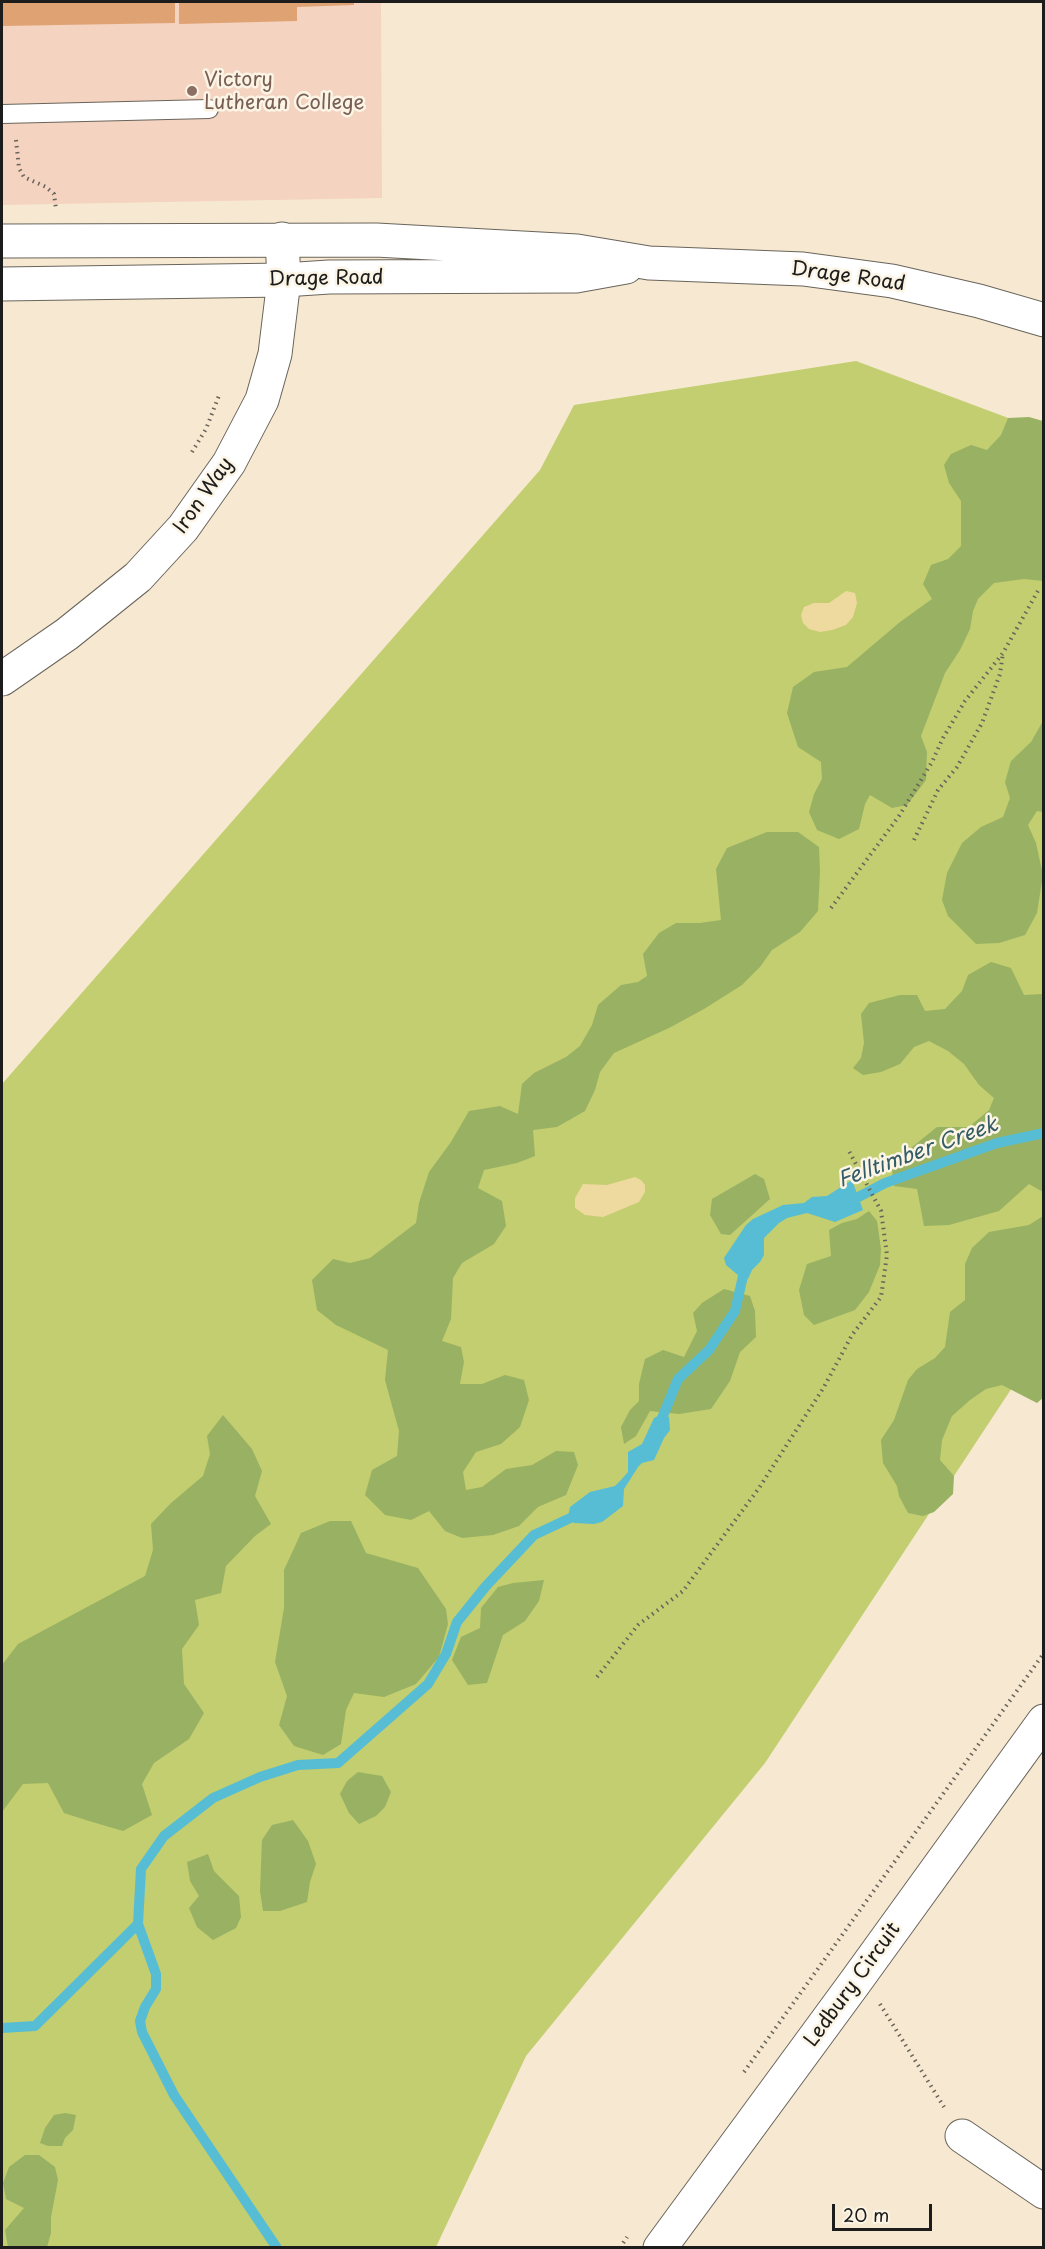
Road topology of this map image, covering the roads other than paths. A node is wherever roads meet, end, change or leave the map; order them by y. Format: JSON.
{"nodes":[{"id":1,"x":209,"y":109,"type":"dead end"},
{"id":2,"x":8,"y":114,"type":"edge"},
{"id":3,"x":282,"y":239,"type":"junction"},
{"id":4,"x":2,"y":241,"type":"edge"},
{"id":5,"x":649,"y":263,"type":"junction"},
{"id":6,"x":284,"y":280,"type":"junction"},
{"id":7,"x":2,"y":284,"type":"edge"},
{"id":8,"x":1044,"y":320,"type":"edge"},
{"id":9,"x":2,"y":679,"type":"edge"},
{"id":10,"x":1044,"y":1722,"type":"edge"},
{"id":11,"x":962,"y":2136,"type":"road end"},
{"id":12,"x":1044,"y":2192,"type":"edge"},
{"id":13,"x":660,"y":2247,"type":"edge"}],
"edges":[{"from":1,"to":2,"type":"lane"},
{"from":3,"to":4,"type":"street","name":"Drage Road"},
{"from":3,"to":5,"type":"street","name":"Drage Road"},
{"from":3,"to":6,"type":"street","name":"Iron Way"},
{"from":5,"to":6,"type":"street","name":"Drage Road"},
{"from":5,"to":8,"type":"street","name":"Drage Road"},
{"from":6,"to":7,"type":"street","name":"Drage Road"},
{"from":6,"to":9,"type":"street","name":"Iron Way"},
{"from":10,"to":13,"type":"street","name":"Ledbury Circuit"},
{"from":11,"to":12,"type":"street"}]}
